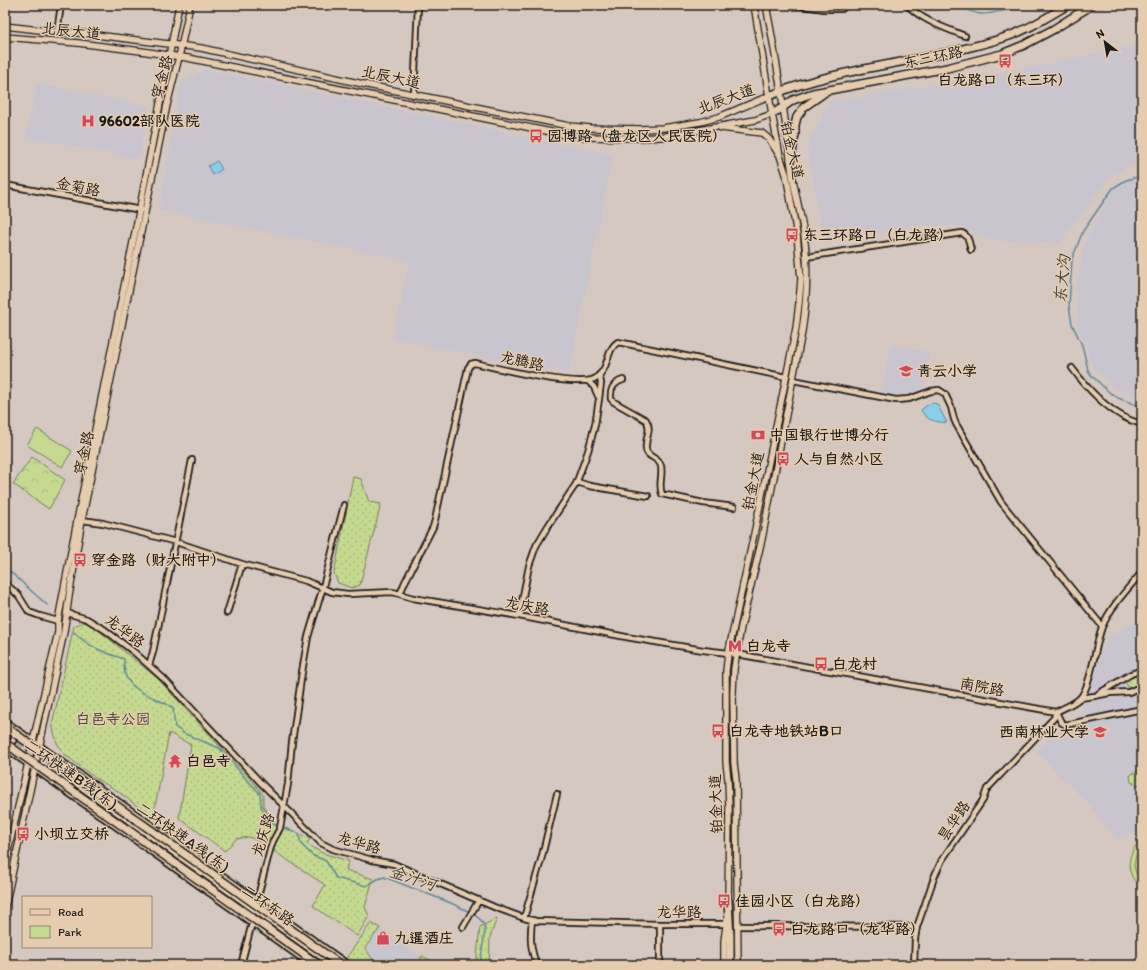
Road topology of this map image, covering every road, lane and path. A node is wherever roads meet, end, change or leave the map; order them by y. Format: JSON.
{"nodes":[{"id":1,"x":61,"y":5,"type":"edge"},
{"id":2,"x":179,"y":5,"type":"edge"},
{"id":3,"x":190,"y":5,"type":"edge"},
{"id":4,"x":418,"y":5,"type":"edge"},
{"id":5,"x":754,"y":5,"type":"edge"},
{"id":6,"x":766,"y":5,"type":"edge"},
{"id":7,"x":795,"y":5,"type":"edge"},
{"id":8,"x":846,"y":5,"type":"edge"},
{"id":9,"x":907,"y":5,"type":"edge"},
{"id":10,"x":1068,"y":5,"type":"edge"},
{"id":11,"x":1092,"y":5,"type":"edge"},
{"id":12,"x":5,"y":26,"type":"edge"},
{"id":13,"x":57,"y":32,"type":"junction"},
{"id":14,"x":965,"y":36,"type":"dead end"},
{"id":15,"x":5,"y":37,"type":"edge"},
{"id":16,"x":171,"y":44,"type":"junction"},
{"id":17,"x":181,"y":46,"type":"junction"},
{"id":18,"x":169,"y":55,"type":"junction"},
{"id":19,"x":179,"y":57,"type":"junction"},
{"id":20,"x":828,"y":90,"type":"junction"},
{"id":21,"x":780,"y":91,"type":"junction"},
{"id":22,"x":414,"y":95,"type":"junction"},
{"id":23,"x":768,"y":96,"type":"junction"},
{"id":24,"x":782,"y":108,"type":"junction"},
{"id":25,"x":772,"y":114,"type":"junction"},
{"id":26,"x":717,"y":127,"type":"junction"},
{"id":27,"x":780,"y":156,"type":"junction"},
{"id":28,"x":791,"y":159,"type":"junction"},
{"id":29,"x":5,"y":185,"type":"edge"},
{"id":30,"x":140,"y":210,"type":"junction"},
{"id":31,"x":146,"y":211,"type":"junction"},
{"id":32,"x":971,"y":250,"type":"dead end"},
{"id":33,"x":806,"y":257,"type":"junction"},
{"id":34,"x":1072,"y":368,"type":"dead end"},
{"id":35,"x":599,"y":374,"type":"junction"},
{"id":36,"x":786,"y":377,"type":"junction"},
{"id":37,"x":623,"y":380,"type":"dead end"},
{"id":38,"x":793,"y":380,"type":"junction"},
{"id":39,"x":588,"y":381,"type":"junction"},
{"id":40,"x":599,"y":399,"type":"junction"},
{"id":41,"x":1142,"y":424,"type":"edge"},
{"id":42,"x":192,"y":460,"type":"dead end"},
{"id":43,"x":577,"y":482,"type":"junction"},
{"id":44,"x":648,"y":496,"type":"dead end"},
{"id":45,"x":344,"y":505,"type":"dead end"},
{"id":46,"x":734,"y":508,"type":"dead end"},
{"id":47,"x":82,"y":520,"type":"junction"},
{"id":48,"x":176,"y":542,"type":"junction"},
{"id":49,"x":242,"y":564,"type":"junction"},
{"id":50,"x":1142,"y":572,"type":"edge"},
{"id":51,"x":5,"y":583,"type":"edge"},
{"id":52,"x":323,"y":587,"type":"junction"},
{"id":53,"x":400,"y":594,"type":"junction"},
{"id":54,"x":67,"y":613,"type":"junction"},
{"id":55,"x":227,"y":613,"type":"dead end"},
{"id":56,"x":519,"y":616,"type":"junction"},
{"id":57,"x":58,"y":621,"type":"junction"},
{"id":58,"x":1102,"y":626,"type":"junction"},
{"id":59,"x":728,"y":654,"type":"junction"},
{"id":60,"x":737,"y":654,"type":"junction"},
{"id":61,"x":149,"y":665,"type":"junction"},
{"id":62,"x":1142,"y":670,"type":"edge"},
{"id":63,"x":1142,"y":686,"type":"edge"},
{"id":64,"x":1094,"y":696,"type":"junction"},
{"id":65,"x":1080,"y":698,"type":"junction"},
{"id":66,"x":1142,"y":709,"type":"edge"},
{"id":67,"x":1056,"y":712,"type":"junction"},
{"id":68,"x":5,"y":721,"type":"edge"},
{"id":69,"x":8,"y":727,"type":"edge"},
{"id":70,"x":33,"y":741,"type":"junction"},
{"id":71,"x":5,"y":742,"type":"edge"},
{"id":72,"x":40,"y":746,"type":"junction"},
{"id":73,"x":5,"y":747,"type":"edge"},
{"id":74,"x":27,"y":764,"type":"junction"},
{"id":75,"x":70,"y":767,"type":"junction"},
{"id":76,"x":35,"y":769,"type":"junction"},
{"id":77,"x":72,"y":782,"type":"tunnel mouth"},
{"id":78,"x":57,"y":785,"type":"junction"},
{"id":79,"x":736,"y":787,"type":"junction"},
{"id":80,"x":728,"y":788,"type":"junction"},
{"id":81,"x":557,"y":794,"type":"dead end"},
{"id":82,"x":110,"y":796,"type":"junction"},
{"id":83,"x":284,"y":806,"type":"junction"},
{"id":84,"x":97,"y":814,"type":"junction"},
{"id":85,"x":139,"y":830,"type":"junction"},
{"id":86,"x":7,"y":849,"type":"edge"},
{"id":87,"x":5,"y":864,"type":"edge"},
{"id":88,"x":257,"y":900,"type":"junction"},
{"id":89,"x":479,"y":900,"type":"junction"},
{"id":90,"x":728,"y":901,"type":"junction"},
{"id":91,"x":5,"y":907,"type":"edge"},
{"id":92,"x":524,"y":918,"type":"junction"},
{"id":93,"x":532,"y":920,"type":"junction"},
{"id":94,"x":252,"y":923,"type":"junction"},
{"id":95,"x":660,"y":924,"type":"junction"},
{"id":96,"x":726,"y":924,"type":"junction"},
{"id":97,"x":738,"y":926,"type":"junction"},
{"id":98,"x":918,"y":926,"type":"junction"},
{"id":99,"x":463,"y":927,"type":"dead end"},
{"id":100,"x":241,"y":965,"type":"edge"},
{"id":101,"x":311,"y":965,"type":"edge"},
{"id":102,"x":319,"y":965,"type":"edge"},
{"id":103,"x":327,"y":965,"type":"edge"},
{"id":104,"x":333,"y":965,"type":"edge"},
{"id":105,"x":341,"y":965,"type":"edge"},
{"id":106,"x":349,"y":965,"type":"edge"},
{"id":107,"x":537,"y":965,"type":"edge"},
{"id":108,"x":660,"y":965,"type":"edge"},
{"id":109,"x":724,"y":965,"type":"edge"},
{"id":110,"x":730,"y":965,"type":"edge"},
{"id":111,"x":738,"y":965,"type":"edge"},
{"id":112,"x":914,"y":965,"type":"edge"}],
"edges":[{"from":1,"to":13,"type":"street"},
{"from":2,"to":16,"type":"main road","name":"穿金路"},
{"from":3,"to":17,"type":"main road","name":"穿金路"},
{"from":4,"to":22,"type":"street"},
{"from":5,"to":23,"type":"main road","name":"铂金大道"},
{"from":6,"to":21,"type":"main road","name":"铂金大道"},
{"from":7,"to":8,"type":"street"},
{"from":9,"to":14,"type":"street"},
{"from":10,"to":21,"type":"highway","name":"东三环路"},
{"from":11,"to":20,"type":"highway","name":"东三环路"},
{"from":12,"to":13,"type":"main road","name":"北辰大道"},
{"from":13,"to":16,"type":"main road","name":"北辰大道"},
{"from":15,"to":18,"type":"main road","name":"北辰大道"},
{"from":16,"to":17,"type":"main road","name":"北辰大道"},
{"from":16,"to":18,"type":"main road","name":"穿金路"},
{"from":17,"to":19,"type":"main road","name":"穿金路"},
{"from":17,"to":22,"type":"main road","name":"北辰大道"},
{"from":18,"to":19,"type":"main road","name":"北辰大道"},
{"from":18,"to":30,"type":"main road","name":"穿金路"},
{"from":19,"to":26,"type":"main road","name":"北辰大道"},
{"from":19,"to":31,"type":"main road","name":"穿金路"},
{"from":20,"to":24,"type":"highway","name":"东三环路"},
{"from":20,"to":28,"type":"highway"},
{"from":21,"to":23,"type":"highway","name":"东三环路"},
{"from":21,"to":24,"type":"main road","name":"铂金大道"},
{"from":22,"to":23,"type":"main road","name":"北辰大道"},
{"from":23,"to":25,"type":"main road","name":"铂金大道"},
{"from":24,"to":25,"type":"highway","name":"东三环路"},
{"from":24,"to":28,"type":"main road","name":"铂金大道"},
{"from":25,"to":26,"type":"main road","name":"北辰大道"},
{"from":25,"to":27,"type":"main road","name":"铂金大道"},
{"from":26,"to":27,"type":"main road"},
{"from":27,"to":36,"type":"main road","name":"铂金大道"},
{"from":28,"to":33,"type":"main road","name":"铂金大道"},
{"from":29,"to":30,"type":"street","name":"金菊路"},
{"from":30,"to":31,"type":"street","name":"金菊路"},
{"from":30,"to":57,"type":"main road","name":"穿金路"},
{"from":31,"to":47,"type":"main road","name":"穿金路"},
{"from":32,"to":33,"type":"street"},
{"from":33,"to":38,"type":"main road","name":"铂金大道"},
{"from":34,"to":41,"type":"street"},
{"from":35,"to":36,"type":"street"},
{"from":35,"to":39,"type":"street"},
{"from":35,"to":40,"type":"street"},
{"from":36,"to":59,"type":"main road","name":"铂金大道"},
{"from":37,"to":46,"type":"street"},
{"from":38,"to":58,"type":"street"},
{"from":38,"to":60,"type":"main road","name":"铂金大道"},
{"from":39,"to":40,"type":"street"},
{"from":39,"to":53,"type":"street","name":"龙腾路"},
{"from":40,"to":43,"type":"street"},
{"from":42,"to":48,"type":"street"},
{"from":43,"to":44,"type":"street"},
{"from":43,"to":56,"type":"street"},
{"from":45,"to":52,"type":"street","name":"龙庆路"},
{"from":47,"to":48,"type":"street","name":"龙庆路"},
{"from":47,"to":54,"type":"main road","name":"穿金路"},
{"from":48,"to":49,"type":"street","name":"龙庆路"},
{"from":48,"to":61,"type":"street"},
{"from":49,"to":52,"type":"street","name":"龙庆路"},
{"from":49,"to":55,"type":"street"},
{"from":50,"to":58,"type":"street"},
{"from":51,"to":57,"type":"street"},
{"from":52,"to":53,"type":"street","name":"龙庆路"},
{"from":52,"to":83,"type":"street","name":"龙庆路"},
{"from":53,"to":56,"type":"street","name":"龙庆路"},
{"from":54,"to":61,"type":"street","name":"龙华路"},
{"from":54,"to":72,"type":"main road","name":"穿金路"},
{"from":56,"to":59,"type":"street","name":"龙庆路"},
{"from":57,"to":70,"type":"main road","name":"穿金路"},
{"from":58,"to":65,"type":"street"},
{"from":59,"to":60,"type":"street","name":"龙庆路"},
{"from":59,"to":80,"type":"main road","name":"铂金大道"},
{"from":60,"to":67,"type":"street","name":"南院路"},
{"from":60,"to":79,"type":"main road","name":"铂金大道"},
{"from":61,"to":83,"type":"street","name":"龙华路"},
{"from":62,"to":64,"type":"street"},
{"from":63,"to":64,"type":"street"},
{"from":64,"to":65,"type":"street"},
{"from":65,"to":67,"type":"street"},
{"from":66,"to":67,"type":"street"},
{"from":67,"to":98,"type":"street","name":"昙华路"},
{"from":68,"to":69,"type":"street"},
{"from":69,"to":70,"type":"street"},
{"from":69,"to":73,"type":"street"},
{"from":69,"to":105,"type":"highway","name":"二环快速A线(东)","bridge":true},
{"from":70,"to":72,"type":"street"},
{"from":70,"to":74,"type":"main road","name":"穿金路"},
{"from":71,"to":102,"type":"highway","name":"二环快速B线(东)","bridge":true},
{"from":72,"to":75,"type":"street"},
{"from":72,"to":76,"type":"main road","name":"穿金路"},
{"from":73,"to":74,"type":"street"},
{"from":74,"to":76,"type":"street"},
{"from":74,"to":86,"type":"main road","name":"穿金路"},
{"from":75,"to":78,"type":"street"},
{"from":75,"to":82,"type":"street"},
{"from":76,"to":78,"type":"street"},
{"from":76,"to":91,"type":"main road","name":"穿金路"},
{"from":77,"to":85,"type":"main road","name":"二环东路"},
{"from":78,"to":84,"type":"street"},
{"from":79,"to":80,"type":"main road"},
{"from":79,"to":97,"type":"main road","name":"铂金大道"},
{"from":80,"to":90,"type":"main road","name":"铂金大道"},
{"from":81,"to":92,"type":"street"},
{"from":82,"to":85,"type":"street"},
{"from":82,"to":88,"type":"street"},
{"from":83,"to":88,"type":"street","name":"龙庆路"},
{"from":83,"to":89,"type":"street","name":"龙华路"},
{"from":84,"to":85,"type":"street"},
{"from":84,"to":94,"type":"street"},
{"from":85,"to":103,"type":"main road","name":"二环东路"},
{"from":85,"to":104,"type":"main road","name":"二环东路"},
{"from":86,"to":87,"type":"main road","name":"穿金路"},
{"from":88,"to":106,"type":"street"},
{"from":89,"to":92,"type":"street","name":"龙华路"},
{"from":89,"to":99,"type":"street"},
{"from":90,"to":96,"type":"main road","name":"铂金大道"},
{"from":90,"to":110,"type":"highway"},
{"from":92,"to":93,"type":"street","name":"龙华路"},
{"from":93,"to":95,"type":"street","name":"龙华路"},
{"from":93,"to":107,"type":"street"},
{"from":94,"to":100,"type":"street"},
{"from":94,"to":101,"type":"street"},
{"from":95,"to":96,"type":"street","name":"龙华路"},
{"from":95,"to":108,"type":"street"},
{"from":96,"to":109,"type":"main road","name":"铂金大道"},
{"from":97,"to":98,"type":"street"},
{"from":97,"to":111,"type":"main road","name":"铂金大道"},
{"from":98,"to":112,"type":"street","name":"昙华路"}]}
